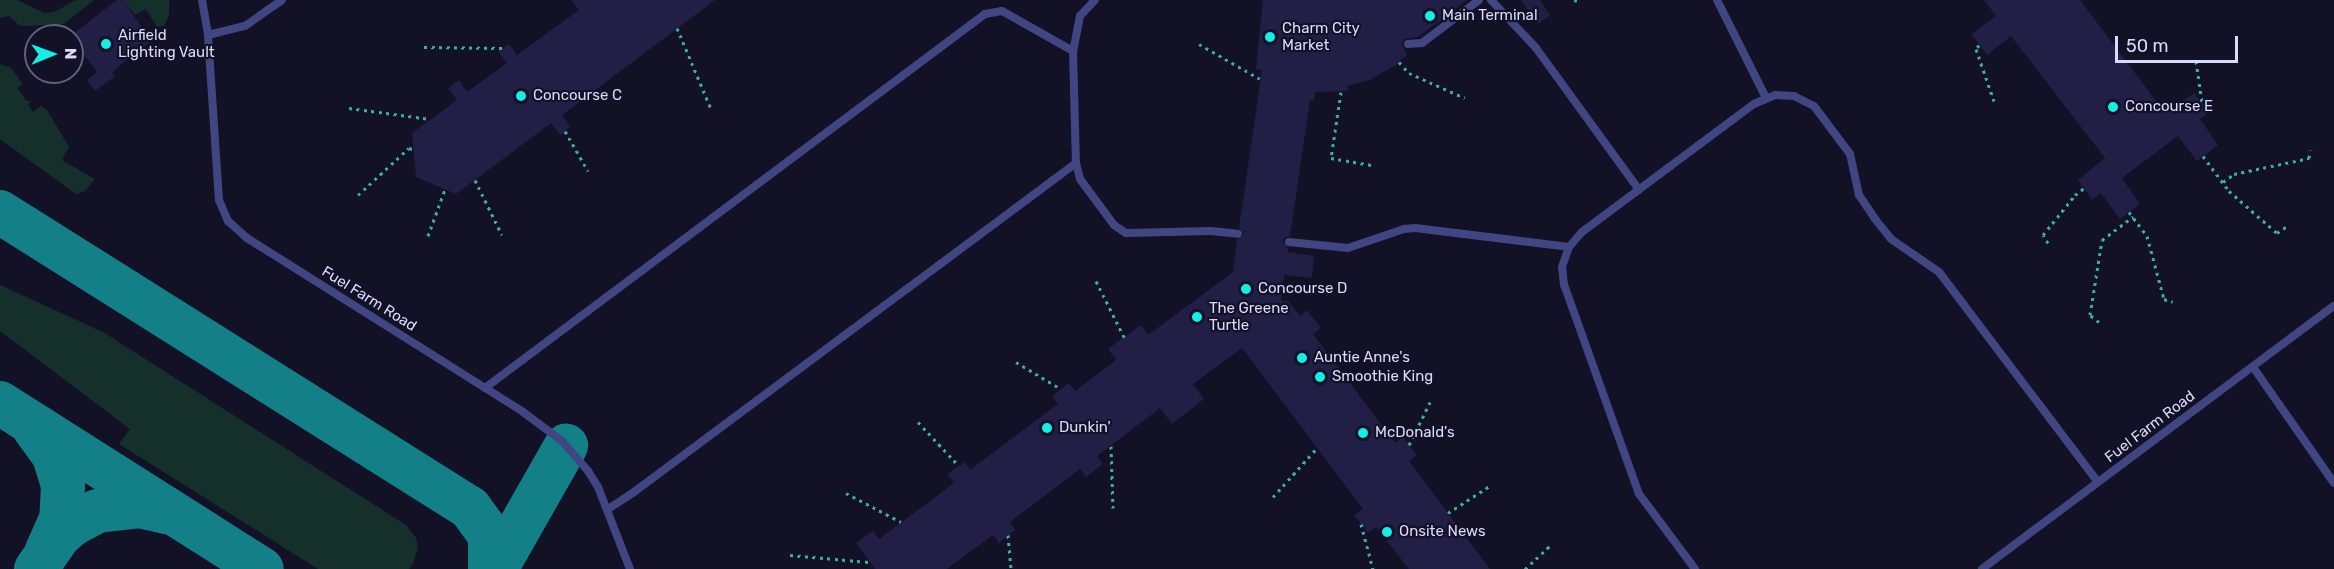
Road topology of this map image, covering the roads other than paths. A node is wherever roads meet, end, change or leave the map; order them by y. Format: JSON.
{"nodes":[{"id":1,"x":202,"y":0,"type":"edge"},
{"id":2,"x":282,"y":0,"type":"edge"},
{"id":3,"x":1095,"y":0,"type":"edge"},
{"id":4,"x":1479,"y":0,"type":"edge"},
{"id":5,"x":1491,"y":0,"type":"edge"},
{"id":6,"x":1717,"y":0,"type":"edge"},
{"id":7,"x":208,"y":35,"type":"junction"},
{"id":8,"x":1408,"y":44,"type":"dead end"},
{"id":9,"x":1073,"y":51,"type":"junction"},
{"id":10,"x":1766,"y":98,"type":"junction"},
{"id":11,"x":1076,"y":162,"type":"junction"},
{"id":12,"x":1639,"y":190,"type":"junction"},
{"id":13,"x":1238,"y":234,"type":"dead end"},
{"id":14,"x":1289,"y":242,"type":"dead end"},
{"id":15,"x":1569,"y":247,"type":"junction"},
{"id":16,"x":2334,"y":306,"type":"edge"},
{"id":17,"x":2253,"y":367,"type":"junction"},
{"id":18,"x":485,"y":388,"type":"junction"},
{"id":19,"x":2098,"y":482,"type":"junction"},
{"id":20,"x":2334,"y":483,"type":"edge"},
{"id":21,"x":608,"y":509,"type":"junction"},
{"id":22,"x":630,"y":569,"type":"edge"},
{"id":23,"x":1695,"y":569,"type":"edge"},
{"id":24,"x":1982,"y":569,"type":"edge"}],
"edges":[{"from":1,"to":7,"type":"lane","name":"Fuel Farm Road"},
{"from":2,"to":7,"type":"lane"},
{"from":3,"to":9,"type":"lane"},
{"from":4,"to":8,"type":"lane"},
{"from":5,"to":12,"type":"lane"},
{"from":6,"to":10,"type":"lane"},
{"from":7,"to":18,"type":"lane","name":"Fuel Farm Road"},
{"from":9,"to":11,"type":"lane"},
{"from":9,"to":18,"type":"lane"},
{"from":10,"to":12,"type":"lane"},
{"from":10,"to":19,"type":"lane"},
{"from":11,"to":13,"type":"lane"},
{"from":11,"to":21,"type":"lane"},
{"from":12,"to":15,"type":"lane"},
{"from":14,"to":15,"type":"lane"},
{"from":15,"to":23,"type":"lane"},
{"from":16,"to":17,"type":"lane","name":"Fuel Farm Road"},
{"from":17,"to":19,"type":"lane","name":"Fuel Farm Road"},
{"from":17,"to":20,"type":"lane"},
{"from":18,"to":21,"type":"lane","name":"Fuel Farm Road"},
{"from":19,"to":24,"type":"lane","name":"Fuel Farm Road"},
{"from":21,"to":22,"type":"lane","name":"Fuel Farm Road"}]}
